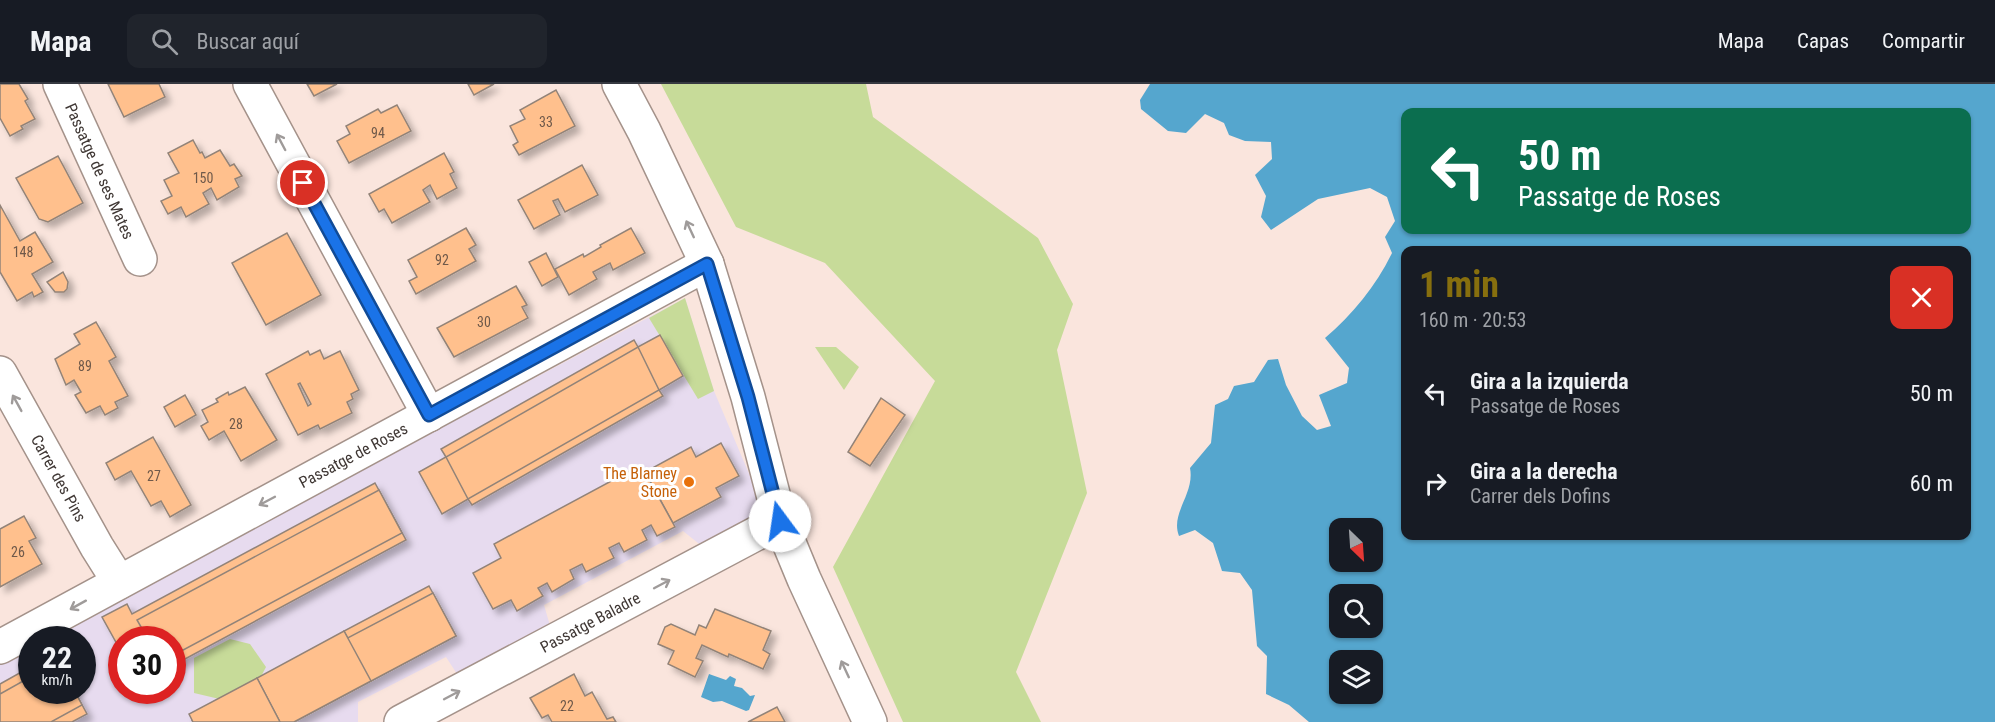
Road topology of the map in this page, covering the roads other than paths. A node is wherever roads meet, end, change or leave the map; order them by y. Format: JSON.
{"nodes":[{"id":1,"x":60,"y":84,"type":"edge"},
{"id":2,"x":250,"y":84,"type":"edge"},
{"id":3,"x":619,"y":84,"type":"edge"},
{"id":4,"x":140,"y":259,"type":"dead end"},
{"id":5,"x":707,"y":264,"type":"junction"},
{"id":6,"x":0,"y":373,"type":"edge"},
{"id":7,"x":429,"y":415,"type":"junction"},
{"id":8,"x":780,"y":521,"type":"junction"},
{"id":9,"x":119,"y":582,"type":"junction"},
{"id":10,"x":0,"y":647,"type":"edge"},
{"id":11,"x":400,"y":722,"type":"edge"},
{"id":12,"x":870,"y":722,"type":"edge"}],
"edges":[{"from":1,"to":4,"type":"street","name":"Passatge de ses Mates"},
{"from":7,"to":2,"type":"street","one_way":true},
{"from":5,"to":3,"type":"street","one_way":true},
{"from":5,"to":7,"type":"street","name":"Passatge de Roses"},
{"from":5,"to":8,"type":"street"},
{"from":9,"to":6,"type":"street","name":"Carrer des Pins","one_way":true},
{"from":7,"to":9,"type":"street","name":"Passatge de Roses","one_way":true},
{"from":11,"to":8,"type":"street","name":"Passatge Baladre","one_way":true},
{"from":12,"to":8,"type":"street","one_way":true},
{"from":9,"to":10,"type":"street","name":"Passatge de Roses","one_way":true}]}
